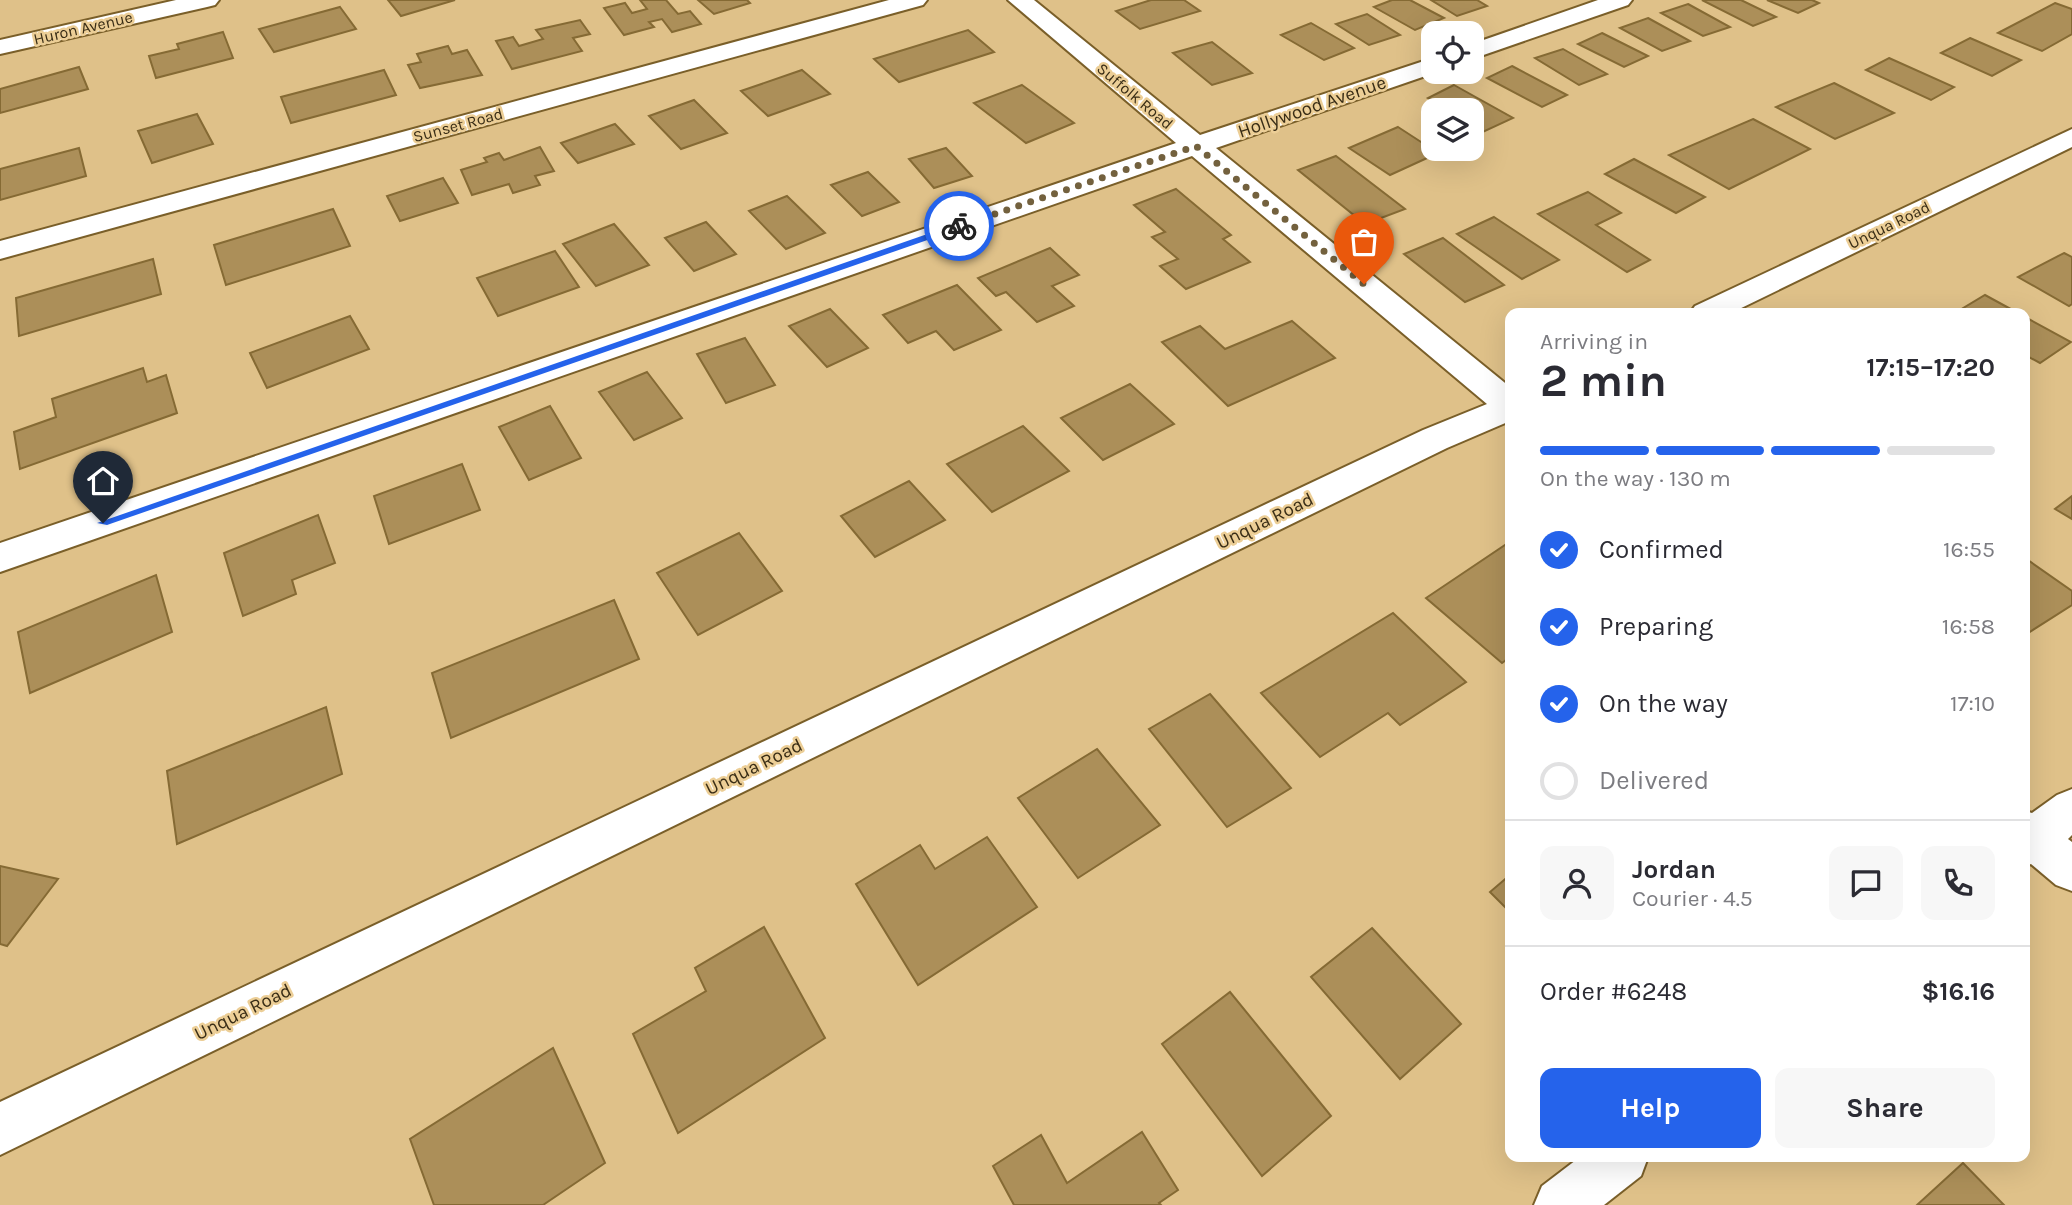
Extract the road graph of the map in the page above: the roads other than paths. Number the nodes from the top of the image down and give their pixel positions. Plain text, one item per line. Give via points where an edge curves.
1 (207, 0) edge
2 (915, 0) edge
3 (1020, 0) edge
4 (1620, 0) edge
5 (0, 47) edge
6 (1484, 48) edge
7 (1421, 69) edge
8 (2072, 137) edge
9 (1196, 146) junction
10 (0, 250) edge
11 (1716, 308) edge
12 (1505, 402) edge
13 (1505, 408) edge
14 (0, 558) edge
15 (2072, 810) edge
16 (2030, 838) edge
17 (2030, 840) edge
18 (2072, 870) edge
19 (0, 1129) edge
20 (1616, 1162) edge
21 (1561, 1205) edge

1 - 5 street, Huron Avenue
2 - 10 street, Sunset Road
3 - 9 street, Suffolk Road
4 - 6 street
7 - 9 street, Hollywood Avenue
8 - 11 street, Unqua Road
9 - 12 street, Suffolk Road
9 - 14 street, Hollywood Avenue
13 - 19 street, Unqua Road
15 - 16 street
17 - 18 street
20 - 21 street

